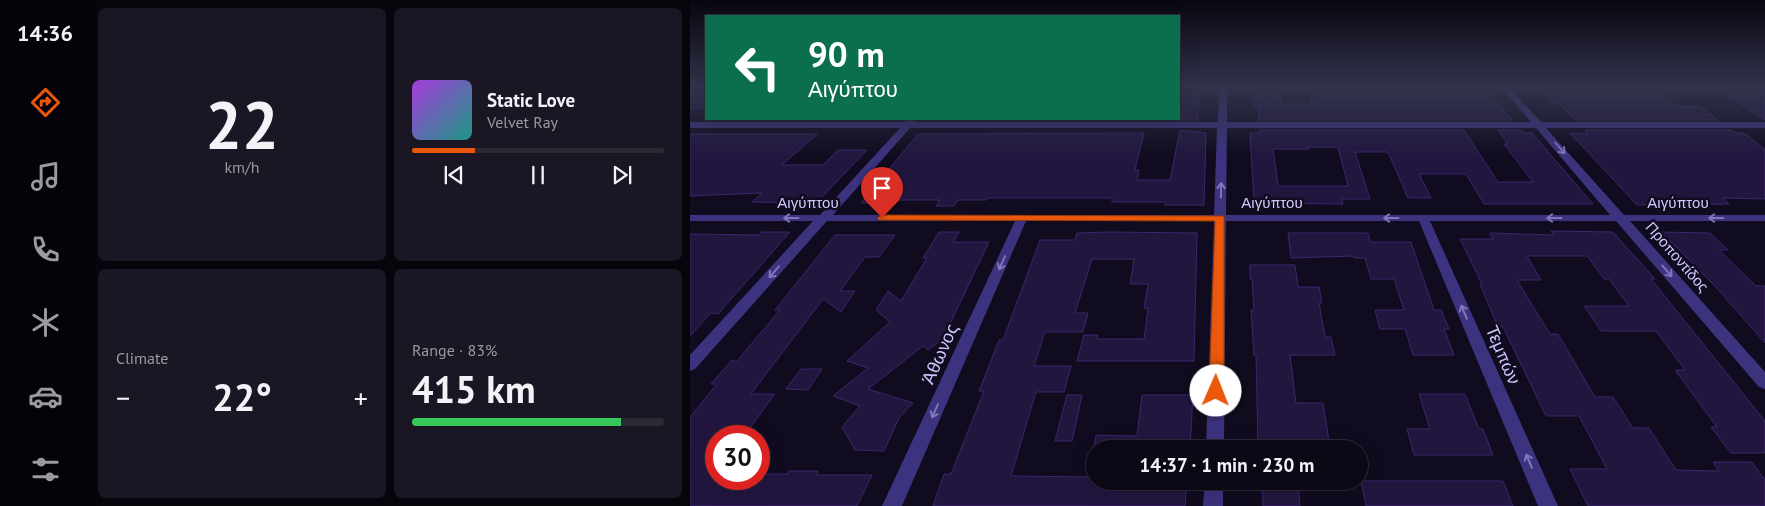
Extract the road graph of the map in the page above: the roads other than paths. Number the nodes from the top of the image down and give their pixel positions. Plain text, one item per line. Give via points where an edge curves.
1 (1222, 110) edge
2 (1526, 110) edge
3 (910, 122) edge
4 (690, 125) edge
5 (1222, 125) junction
6 (1540, 125) junction
7 (1765, 125) edge
8 (690, 218) edge
9 (823, 218) junction
10 (1022, 218) junction
11 (1220, 218) junction
12 (1424, 218) junction
13 (1621, 218) junction
14 (1765, 218) edge
15 (690, 365) edge
16 (1765, 382) edge
17 (1215, 440) edge
18 (1214, 490) edge
19 (892, 506) edge
20 (1214, 506) edge
21 (1548, 506) edge

1 - 5 street
2 - 6 street, Προποντίδος
3 - 4 street
3 - 5 street
3 - 9 street
5 - 6 street
11 -> 5 street
6 - 7 street
6 -> 13 street, Προποντίδος
9 -> 8 street, Αιγύπτου
9 - 10 street, Αιγύπτου
9 -> 15 street
10 - 11 street, Αιγύπτου
10 -> 19 street, Άθωνος
12 -> 11 street, Αιγύπτου
11 - 17 street
13 -> 12 street, Αιγύπτου
21 -> 12 street, Τεμπών
14 -> 13 street, Αιγύπτου
13 -> 16 street, Προποντίδος
18 - 20 street

